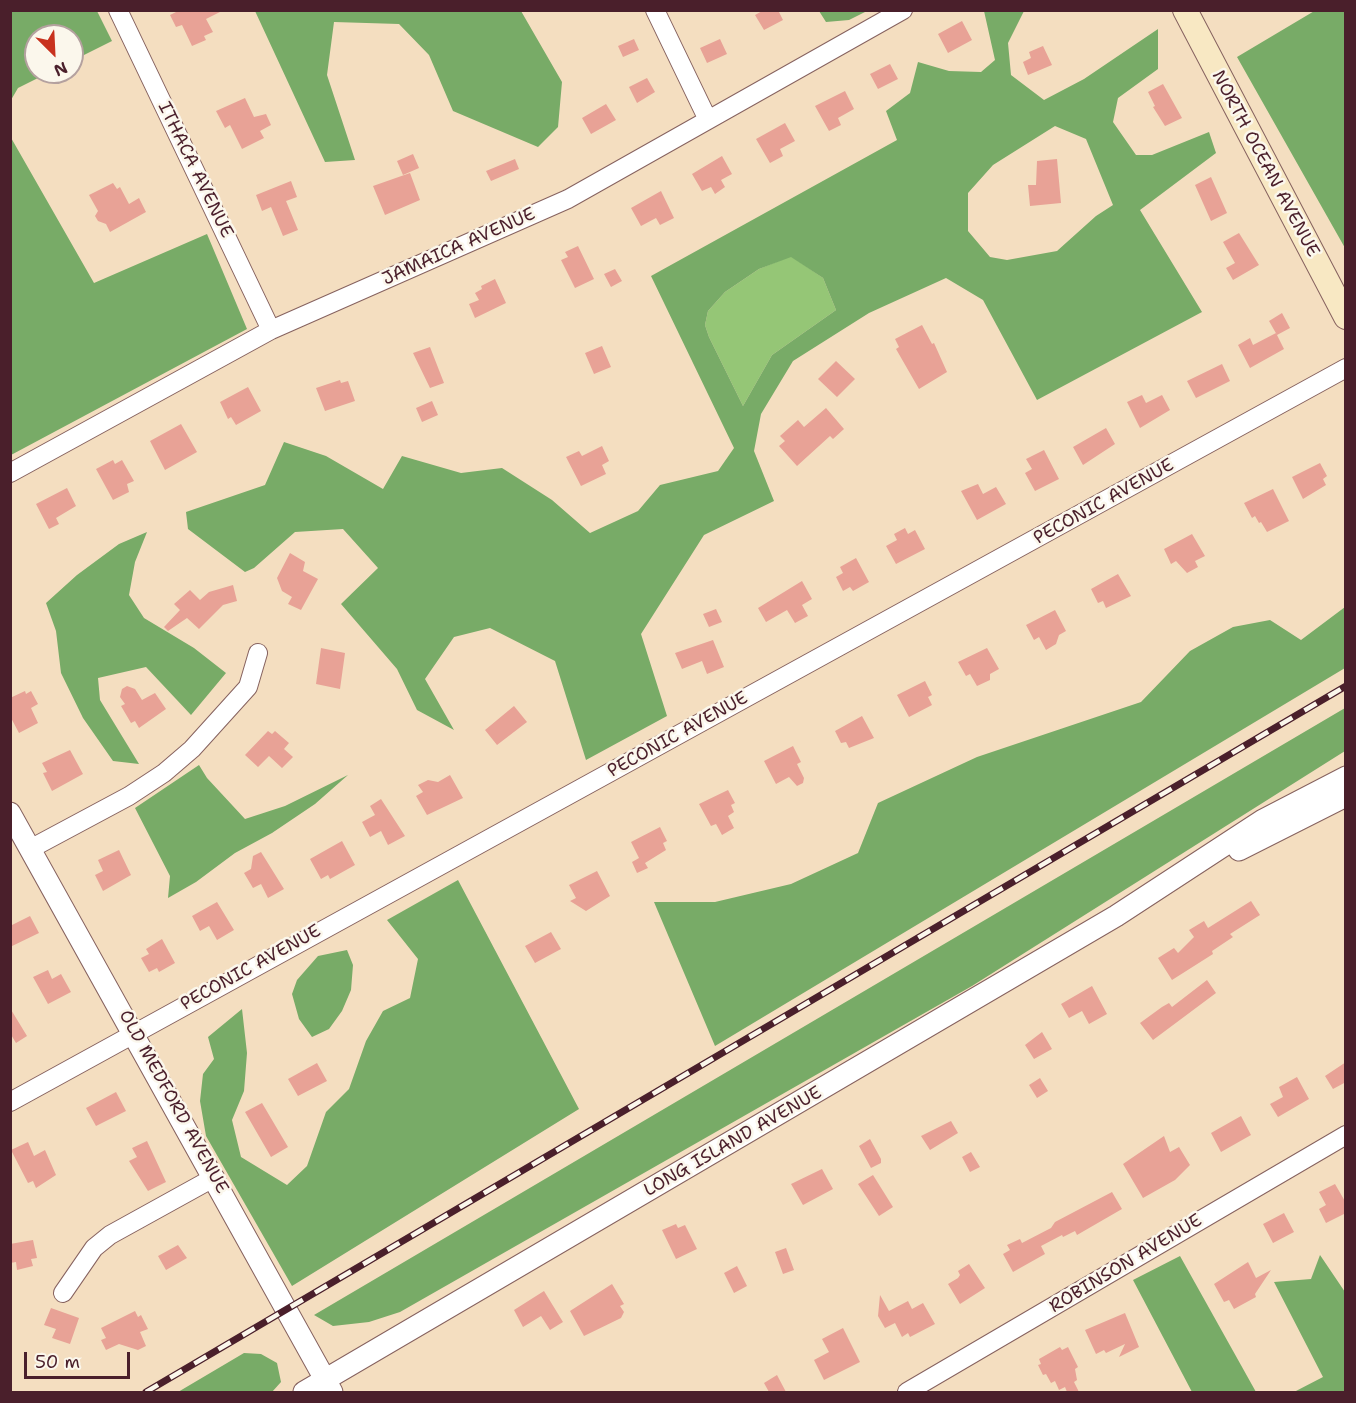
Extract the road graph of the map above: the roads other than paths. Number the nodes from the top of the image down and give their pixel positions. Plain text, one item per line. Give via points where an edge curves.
1 (118, 10) edge
2 (655, 10) edge
3 (903, 10) edge
4 (1185, 10) edge
5 (708, 120) junction
6 (1346, 317) edge
7 (271, 330) junction
8 (1346, 368) edge
9 (10, 473) edge
10 (258, 653) dead end
11 (1346, 777) edge
12 (1346, 796) edge
13 (10, 813) edge
14 (30, 849) junction
15 (1161, 889) junction
16 (135, 1033) junction
17 (10, 1102) edge
18 (1346, 1135) edge
19 (215, 1178) junction
20 (63, 1293) dead end
21 (329, 1386) edge
22 (304, 1392) edge
23 (907, 1392) edge

1 - 7 street, ITHACA AVENUE
2 - 5 street
3 - 5 street, JAMAICA AVENUE
4 - 6 main road, NORTH OCEAN AVENUE
5 - 7 street, JAMAICA AVENUE via 568,199
7 - 9 street, JAMAICA AVENUE
8 - 16 street, PECONIC AVENUE
10 - 14 street via 248,687 192,749 129,796
11 - 15 street, LONG ISLAND AVENUE via 1263,820
12 - 15 street, LONG ISLAND AVENUE
13 - 14 street, OLD MEDFORD AVENUE
14 - 16 street, OLD MEDFORD AVENUE
15 - 21 street, LONG ISLAND AVENUE
16 - 17 street, PECONIC AVENUE
16 - 19 street, OLD MEDFORD AVENUE
18 - 23 street, ROBINSON AVENUE
19 - 20 street via 110,1235 94,1248
19 - 21 street, OLD MEDFORD AVENUE
21 - 22 street, LONG ISLAND AVENUE

